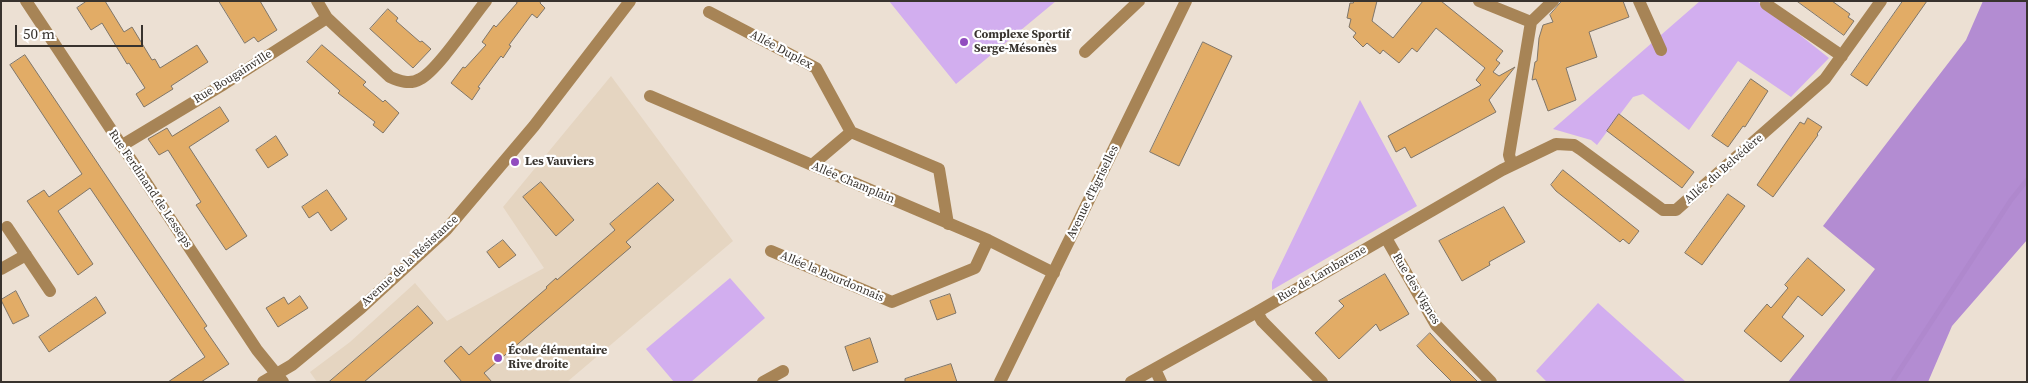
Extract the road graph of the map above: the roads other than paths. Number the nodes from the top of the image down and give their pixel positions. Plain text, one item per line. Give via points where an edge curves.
1 (26, 1) edge
2 (317, 1) edge
3 (486, 1) edge
4 (630, 1) edge
5 (1139, 1) edge
6 (1186, 1) edge
7 (1479, 1) edge
8 (1553, 1) edge
9 (1639, 1) edge
10 (1881, 1) edge
11 (1766, 4) dead end
12 (709, 12) dead end
13 (327, 18) junction
14 (1532, 22) junction
15 (1661, 50) dead end
16 (1085, 52) dead end
17 (1842, 56) junction
18 (650, 96) dead end
19 (850, 132) junction
20 (121, 146) junction
21 (812, 165) junction
22 (1512, 165) junction
23 (948, 224) junction
24 (7, 227) dead end
25 (1386, 238) junction
26 (988, 240) junction
27 (771, 251) dead end
28 (26, 255) junction
29 (1, 269) edge
30 (1054, 273) junction
31 (50, 291) dead end
32 (1257, 312) junction
33 (1154, 369) junction
34 (784, 372) dead end
35 (280, 378) edge
36 (263, 382) edge
37 (763, 382) edge
38 (1000, 382) edge
39 (1131, 382) edge
40 (1161, 382) edge
41 (1322, 382) edge
42 (1491, 382) edge

1 - 20 street, Rue Ferdinand de Lesseps
2 - 13 street
3 - 13 street via 431,70 419,80 403,82 390,77
4 - 35 street, Avenue de la Résistance via 534,126 446,230
5 - 16 street
6 - 30 street, Avenue d'Egriselles
7 - 14 street
8 - 14 street
9 - 15 street
10 - 17 street, Allée du Belvédère
11 - 17 street
12 - 19 street, Allée Duplex via 816,68
13 - 20 street, Rue Bougainville
14 - 22 street via 1509,155
17 - 22 street, Allée du Belvédère via 1825,79 1676,210 1664,210 1574,145 1556,144
18 - 21 street, Allée Champlain
19 - 21 street
19 - 23 street via 939,169
20 - 35 street, Rue Ferdinand de Lesseps via 257,350
21 - 23 street, Allée Champlain
22 - 25 street, Rue de Lambarene
23 - 26 street, Allée Champlain
24 - 28 street
25 - 32 street, Rue de Lambarene
25 - 42 street, Rue des Vignes via 1436,326
26 - 27 street, Allée la Bourdonnais via 975,268 892,302
26 - 30 street, Allée Champlain
28 - 29 street
28 - 31 street
30 - 38 street, Avenue d'Egriselles
32 - 33 street, Rue de Lambarene
32 - 41 street
33 - 39 street, Rue de Lambarene
33 - 40 street
34 - 37 street
35 - 36 street, Avenue de la Résistance

